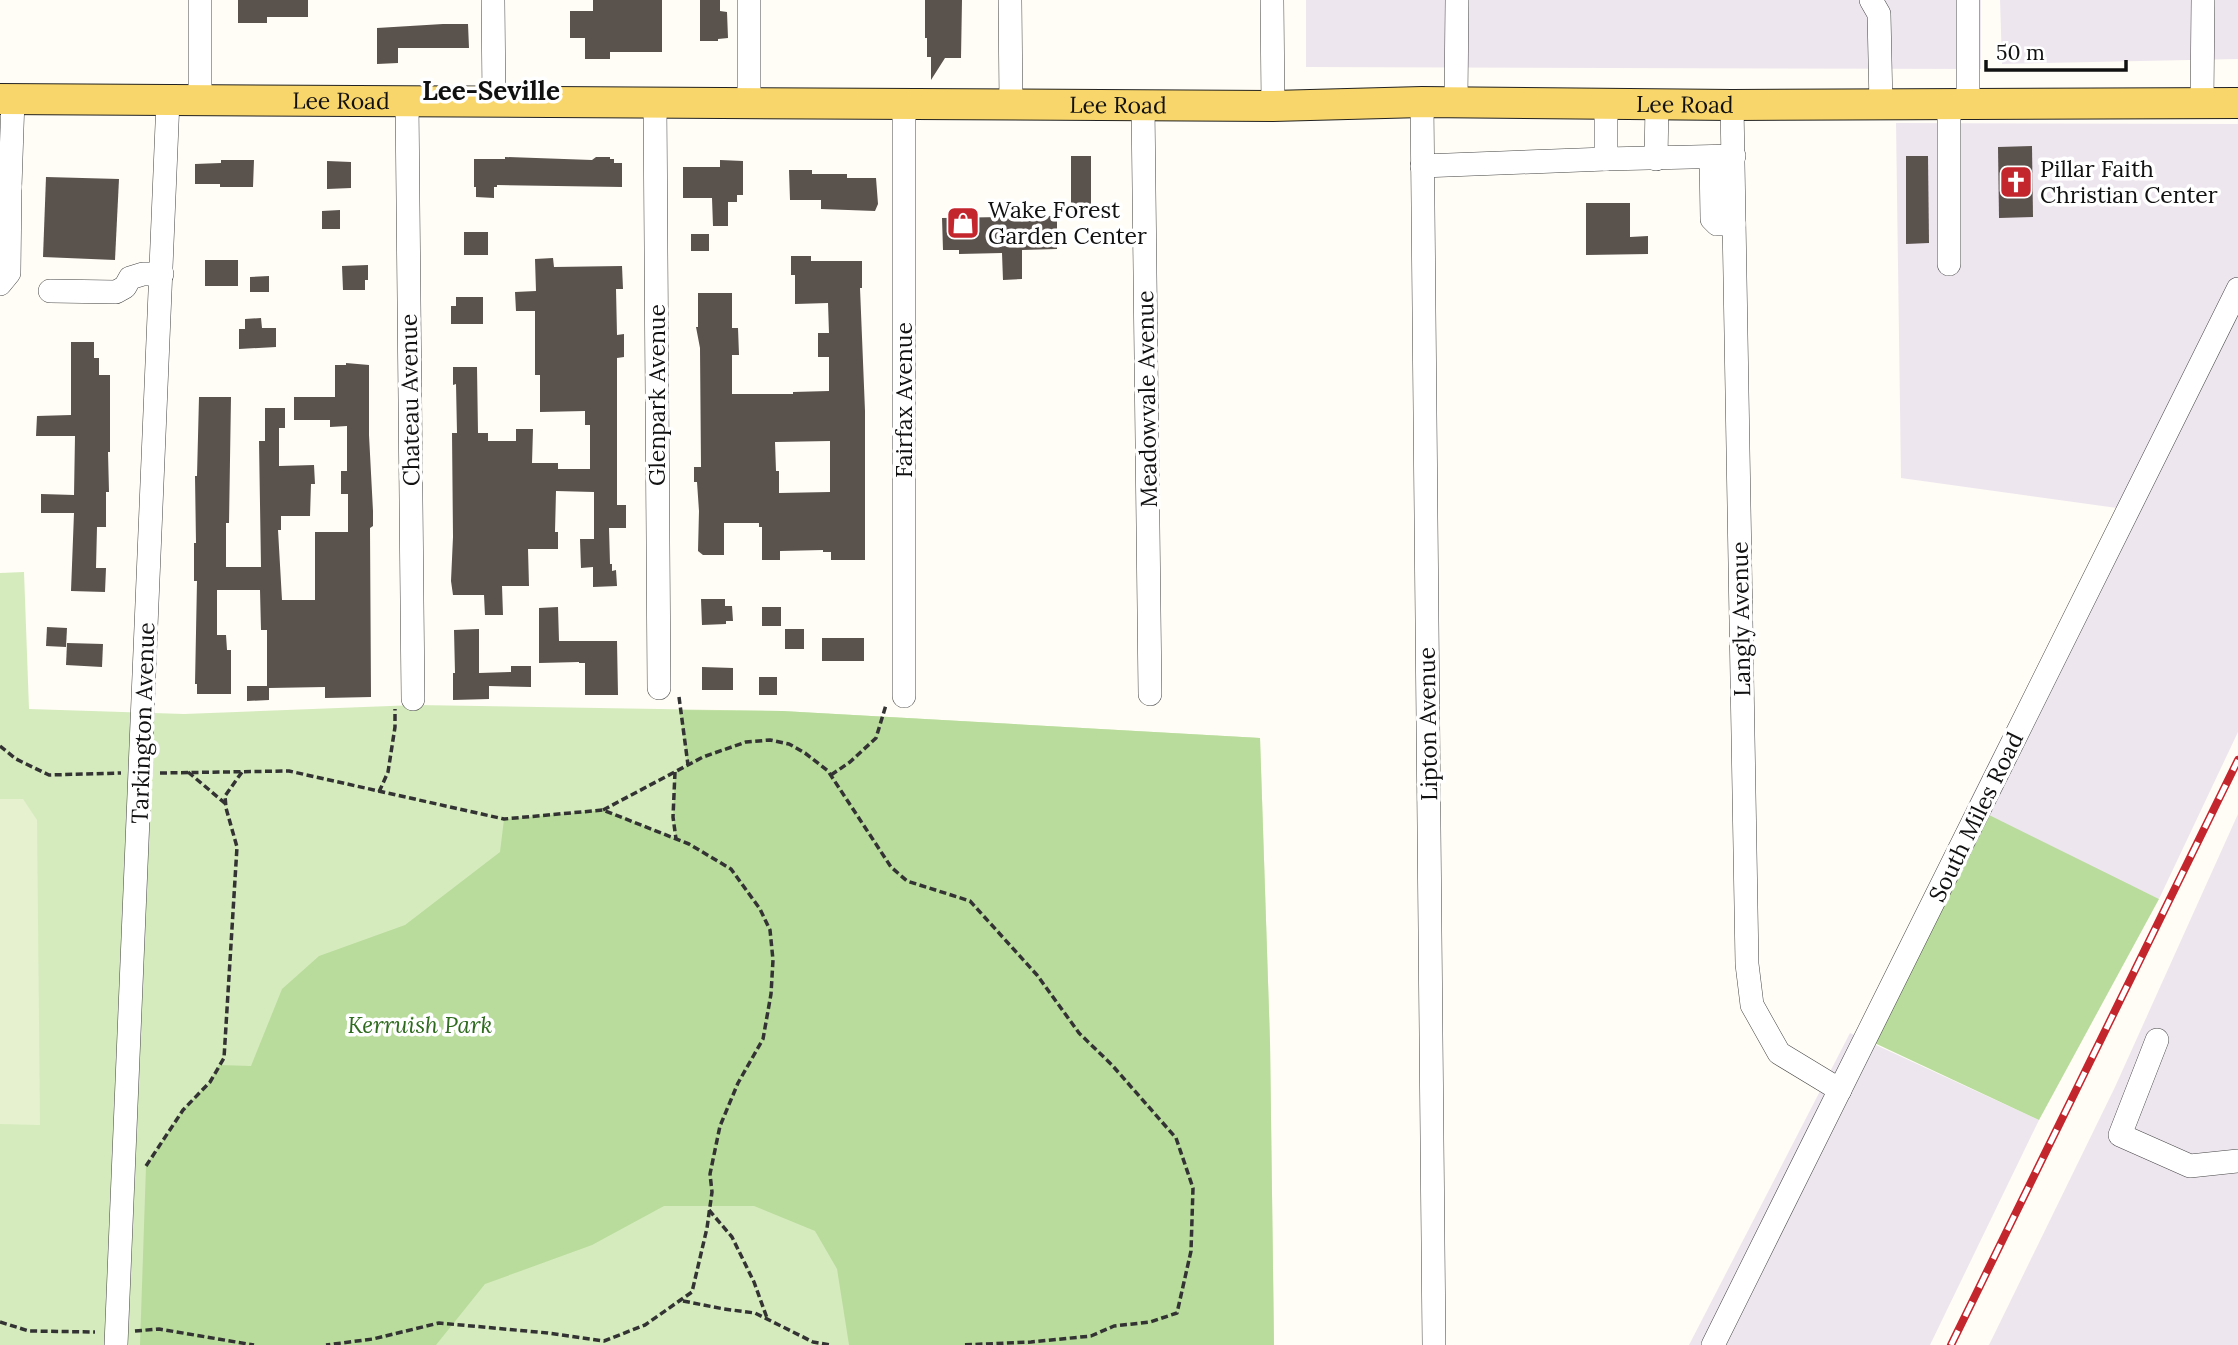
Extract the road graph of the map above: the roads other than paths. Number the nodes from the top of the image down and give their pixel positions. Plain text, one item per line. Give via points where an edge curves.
1 (200, 0) edge
2 (493, 0) edge
3 (749, 0) edge
4 (1010, 0) edge
5 (1272, 0) edge
6 (1457, 0) edge
7 (1871, 0) edge
8 (1968, 0) edge
9 (2203, 0) edge
10 (6, 99) edge
11 (168, 100) junction
12 (200, 100) junction
13 (407, 101) junction
14 (494, 102) junction
15 (655, 102) junction
16 (1422, 102) junction
17 (1456, 102) junction
18 (749, 103) junction
19 (2202, 103) junction
20 (2238, 103) edge
21 (904, 104) junction
22 (1011, 104) junction
23 (1606, 104) junction
24 (1657, 104) junction
25 (1959, 104) junction
26 (1143, 105) junction
27 (1881, 105) junction
28 (1273, 106) junction
29 (1732, 106) junction
30 (1734, 156) junction
31 (1711, 157) junction
32 (1606, 159) junction
33 (1656, 159) junction
34 (1422, 166) junction
35 (5, 187) edge
36 (1734, 224) junction
37 (1949, 264) dead end
38 (162, 274) junction
39 (0, 284) edge
40 (2238, 289) edge
41 (50, 291) dead end
42 (669, 692) road end
43 (1150, 694) dead end
44 (896, 696) road end
45 (404, 703) road end
46 (2157, 1040) dead end
47 (1840, 1090) junction
48 (2238, 1161) edge
49 (108, 1339) edge
50 (1434, 1345) edge
51 (1713, 1345) edge

1 - 12 street
2 - 14 street
3 - 18 street
4 - 22 street
5 - 28 street
6 - 17 street
7 - 27 street via 1879,14
8 - 25 street
9 - 19 street
10 - 11 main road, Lee Road
10 - 35 street
11 - 12 main road, Lee Road
11 - 38 street, Tarkington Avenue
12 - 13 main road, Lee Road
13 - 14 main road, Lee Road
13 - 45 street, Chateau Avenue
14 - 15 main road, Lee Road
15 - 18 main road, Lee Road
15 - 42 street, Glenpark Avenue
16 - 17 main road, Lee Road
16 - 28 main road, Lee Road
16 - 34 street, Lipton Avenue
17 - 23 main road, Lee Road
18 - 21 main road, Lee Road
19 - 20 main road, Lee Road
19 - 25 main road, Lee Road
21 - 22 main road, Lee Road
21 - 44 street, Fairfax Avenue
22 - 26 main road, Lee Road
23 - 24 main road, Lee Road
23 - 32 street
24 - 29 main road, Lee Road
24 - 33 street
25 - 27 main road, Lee Road
25 - 37 street
26 - 28 main road, Lee Road
26 - 43 street, Meadowvale Avenue
27 - 29 main road, Lee Road
29 - 30 street, Langly Avenue
30 - 31 street
30 - 36 street, Langly Avenue
31 - 33 street
31 - 36 street via 1712,219 1717,224
32 - 33 street
32 - 34 street
34 - 50 street, Lipton Avenue
35 - 39 street via 9,272
36 - 47 street, Langly Avenue via 1747,964 1752,1005 1779,1052
38 - 41 street via 130,278 116,292
38 - 49 street, Tarkington Avenue
40 - 47 street, South Miles Road
46 - 48 street via 2120,1135 2190,1166
47 - 51 street, South Miles Road

